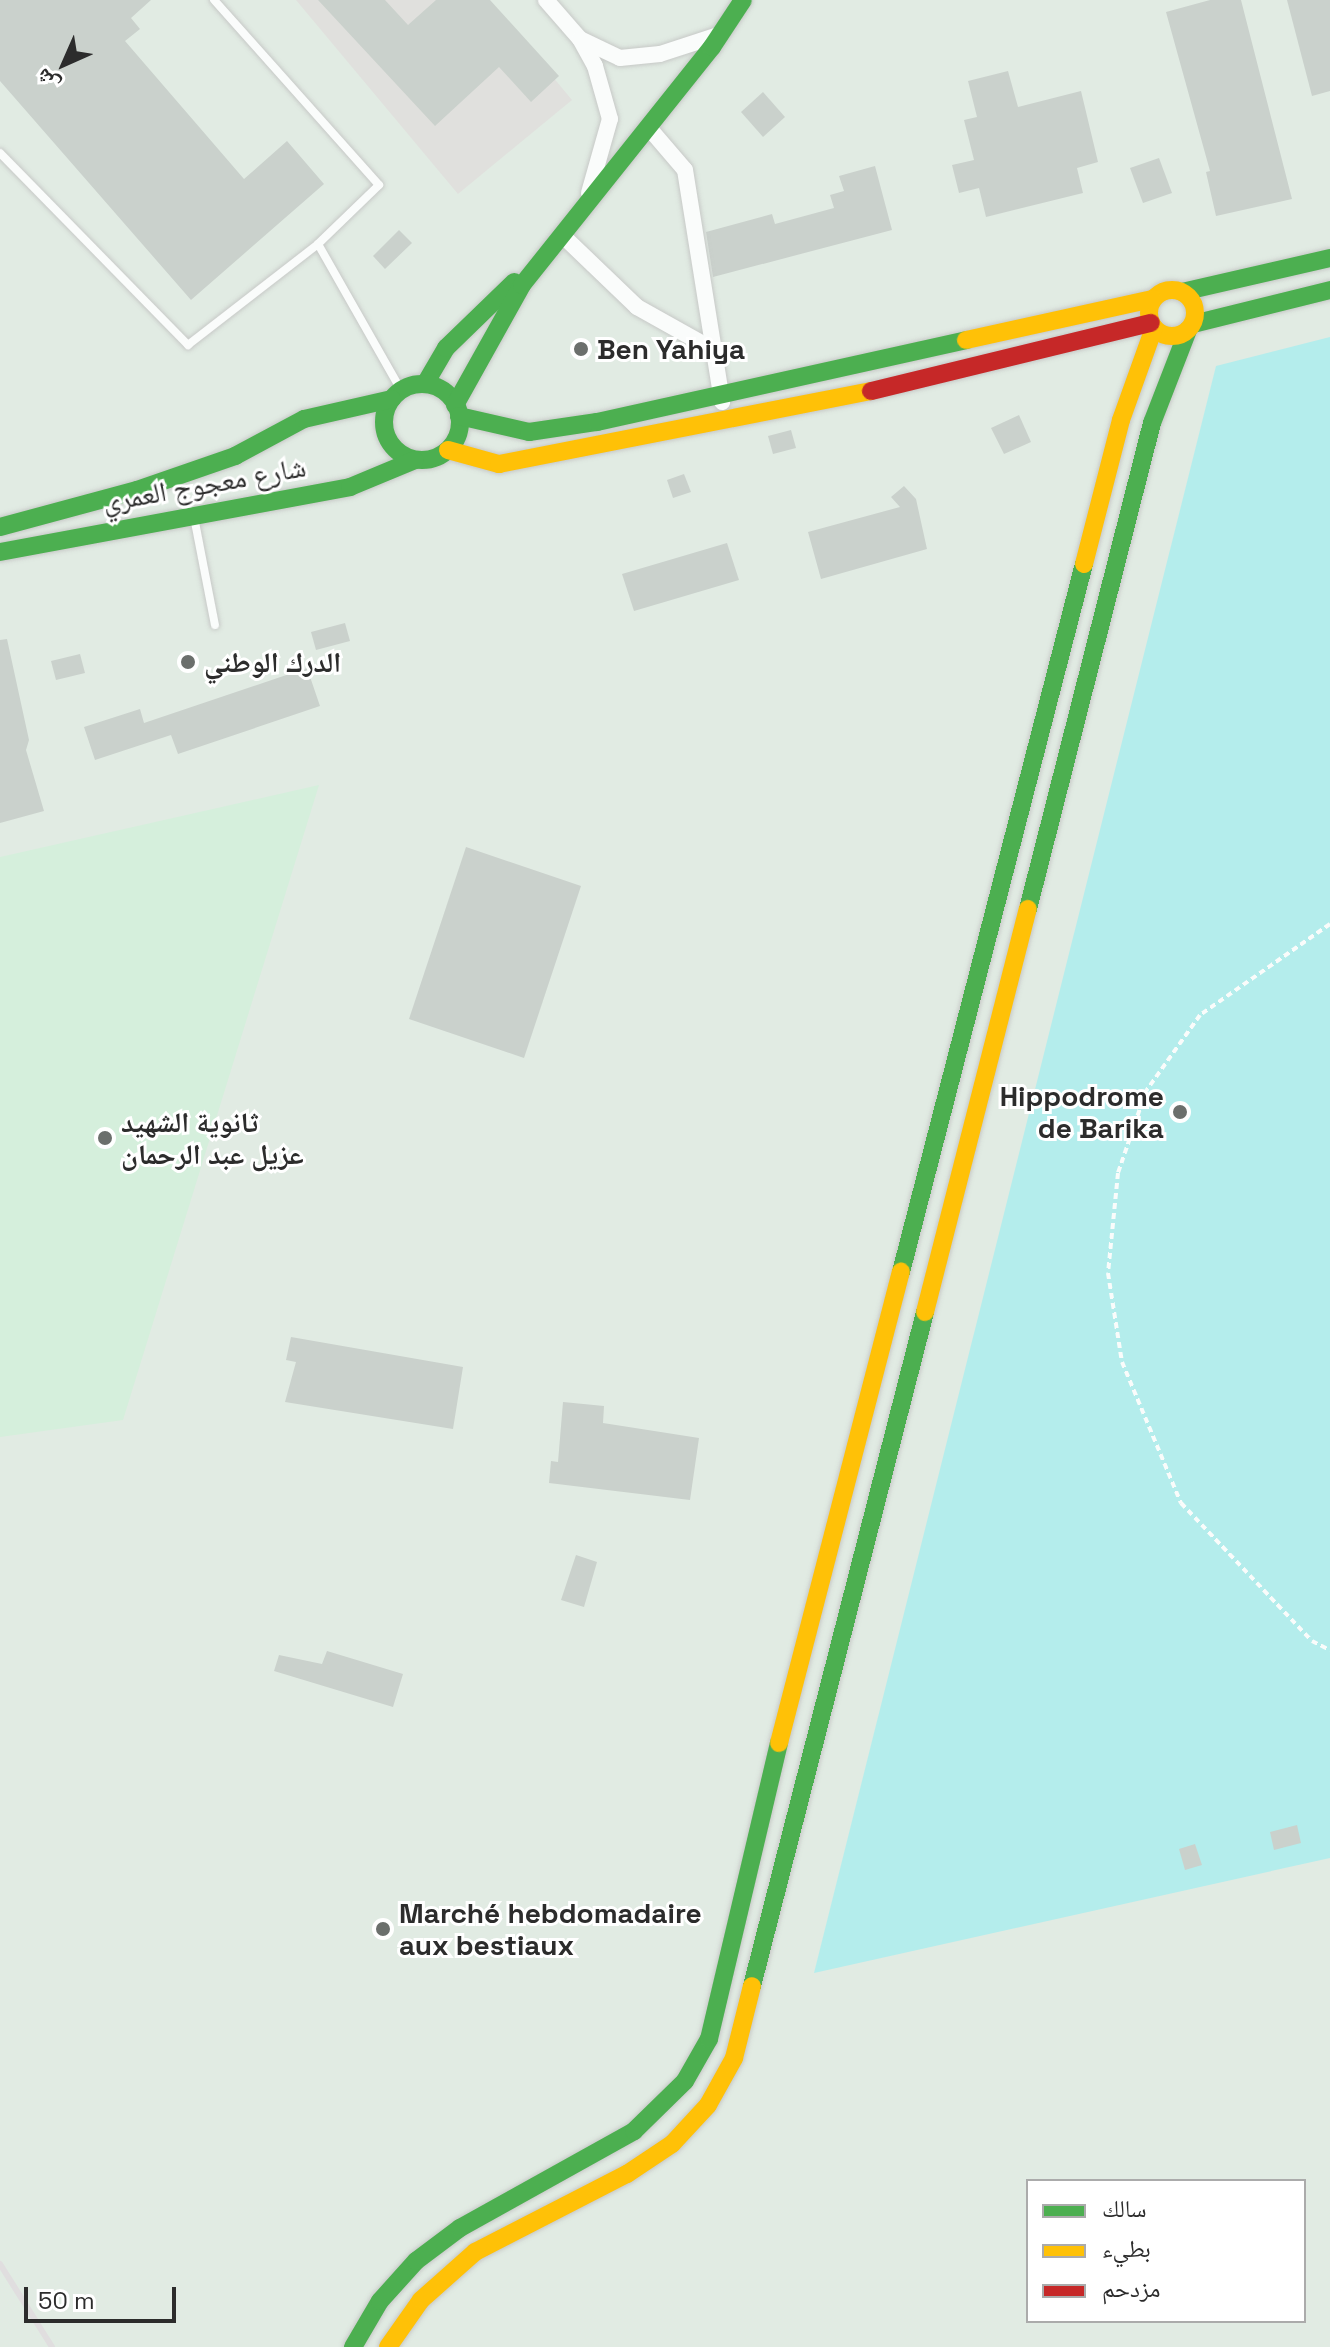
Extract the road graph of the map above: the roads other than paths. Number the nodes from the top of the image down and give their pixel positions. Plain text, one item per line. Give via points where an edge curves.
1 (214, 0) edge
2 (546, 0) edge
3 (743, 0) edge
4 (721, 34) junction
5 (580, 39) junction
6 (649, 128) junction
7 (0, 153) edge
8 (587, 199) junction
9 (562, 235) junction
10 (318, 244) junction
11 (1330, 258) edge
12 (1330, 290) edge
13 (1182, 292) junction
14 (1153, 299) junction
15 (1153, 326) junction
16 (1190, 327) junction
17 (712, 349) junction
18 (425, 384) junction
19 (396, 394) junction
20 (720, 396) junction
21 (457, 410) junction
22 (725, 416) junction
23 (448, 450) junction
24 (415, 460) junction
25 (193, 512) junction
26 (0, 527) edge
27 (0, 552) edge
28 (215, 625) dead end
29 (353, 2347) edge
30 (388, 2347) edge

1 - 10 lane via 379,185
2 - 5 street
3 - 4 street
4 - 5 street via 660,54 620,58
4 - 6 street
5 - 8 street via 610,119
6 - 8 street
6 - 17 street via 685,170
7 - 10 lane via 188,345
8 - 9 street
9 - 17 street via 637,307
9 - 18 street via 446,348
9 - 21 street via 522,285
10 - 19 lane
11 - 13 street
12 - 16 street
13 - 14 street via 1167,290
13 - 16 street via 1193,302
14 - 15 street
14 - 20 street
15 - 16 street via 1168,336
15 - 22 street via 935,378
15 - 29 street via 1121,420 760,1816 709,2039 670,2099 634,2131 485,2213 416,2261 380,2301
16 - 30 street via 1152,423 734,2058 708,2105 672,2144 627,2174 475,2252 421,2300
17 - 20 street
18 - 19 street
18 - 21 street via 437,387
19 - 24 street via 385,410 386,436 393,447
19 - 26 street, شارع معجوج العمري via 304,419 221,461
20 - 21 street via 529,432
20 - 22 street
21 - 23 street via 459,429
22 - 23 street via 499,464
23 - 24 street
24 - 25 street, شارع معجوج العمري via 350,487
25 - 27 street, شارع معجوج العمري
25 - 28 lane

